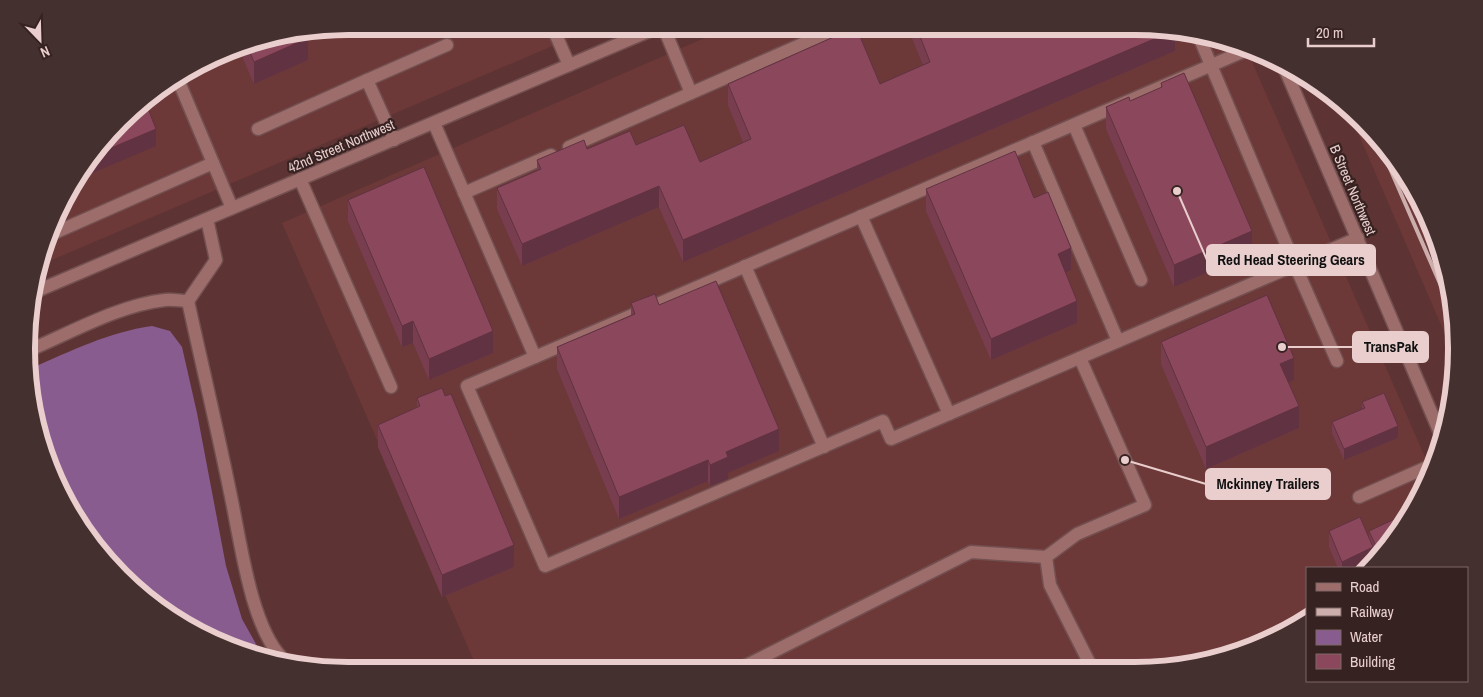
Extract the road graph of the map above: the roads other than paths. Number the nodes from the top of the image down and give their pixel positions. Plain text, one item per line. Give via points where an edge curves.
1 (556, 35) edge
2 (641, 35) edge
3 (666, 35) edge
4 (823, 35) edge
5 (1201, 42) edge
6 (447, 45) dead end
7 (1239, 53) edge
8 (569, 65) junction
9 (1211, 66) junction
10 (1289, 76) edge
11 (367, 80) junction
12 (179, 85) edge
13 (691, 93) junction
14 (434, 123) junction
15 (1074, 125) junction
16 (258, 129) dead end
17 (394, 140) junction
18 (1033, 142) junction
19 (213, 164) junction
20 (300, 179) junction
21 (464, 193) junction
22 (232, 208) junction
23 (861, 216) junction
24 (207, 218) junction
25 (58, 231) edge
26 (1358, 238) junction
27 (1294, 265) junction
28 (745, 266) junction
29 (1141, 280) dead end
30 (41, 289) edge
31 (188, 301) junction
32 (1118, 341) junction
33 (35, 348) edge
34 (535, 357) junction
35 (1080, 358) junction
36 (1337, 361) dead end
37 (391, 387) dead end
38 (949, 414) junction
39 (1438, 427) edge
40 (824, 446) junction
41 (1424, 469) edge
42 (1360, 497) dead end
43 (1046, 557) junction
44 (279, 654) edge
45 (753, 662) edge
46 (1089, 662) edge

1 - 8 street
2 - 8 street, 42nd Street Northwest
3 - 13 street
4 - 13 street
5 - 9 street
6 - 11 street
7 - 9 street
8 - 14 street, 42nd Street Northwest
9 - 15 street
9 - 27 street
10 - 26 street, B Street Northwest
11 - 16 street
11 - 17 street
12 - 19 street
13 - 21 street
14 - 17 street, 42nd Street Northwest
14 - 21 street
15 - 18 street
15 - 29 street
17 - 20 street, 42nd Street Northwest
18 - 23 street
18 - 32 street
19 - 22 street
19 - 25 street
20 - 22 street, 42nd Street Northwest
20 - 37 street
21 - 34 street
22 - 24 street, 42nd Street Northwest
23 - 28 street
23 - 38 street
24 - 30 street, 42nd Street Northwest
24 - 31 street via 216,260
26 - 27 street
26 - 39 street, B Street Northwest
27 - 32 street
27 - 36 street
28 - 34 street
28 - 40 street
31 - 33 street via 167,300 120,311
31 - 44 street via 247,572 260,622
32 - 35 street
34 - 40 street via 467,386 545,566
35 - 38 street
35 - 43 street via 1144,505 1077,534
38 - 40 street via 891,439 883,421
41 - 42 street
43 - 45 street via 971,552
43 - 46 street via 1050,585

